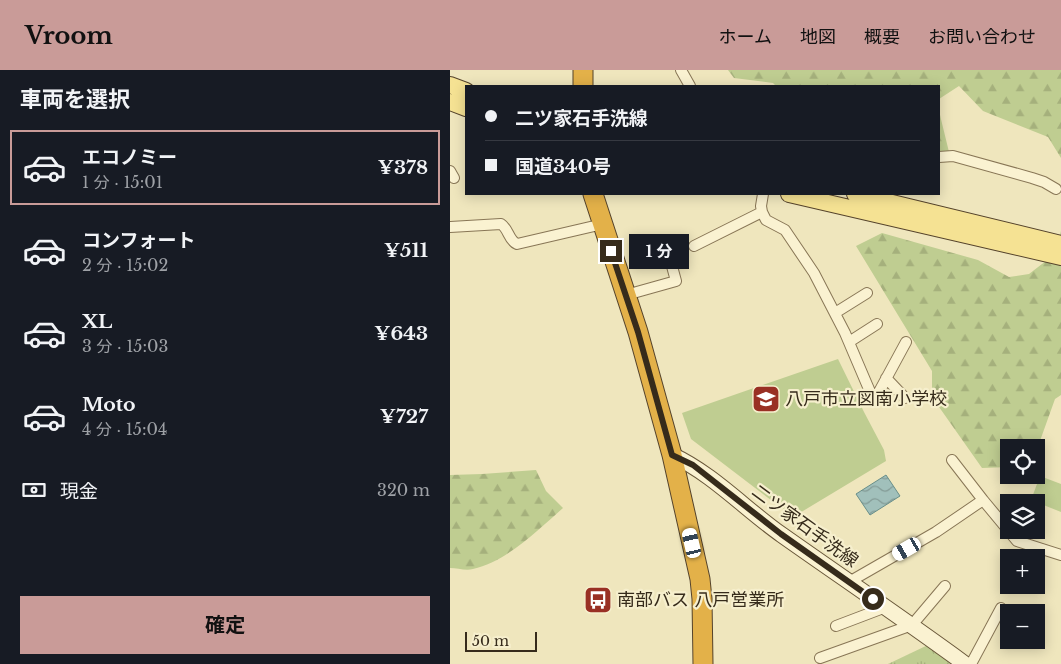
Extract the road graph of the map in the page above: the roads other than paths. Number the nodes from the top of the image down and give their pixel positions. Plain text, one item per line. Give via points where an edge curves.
1 (583, 70) edge
2 (681, 70) edge
3 (450, 85) edge
4 (583, 85) edge
5 (689, 85) edge
6 (465, 91) edge
7 (450, 102) edge
8 (465, 108) edge
9 (940, 157) edge
10 (1056, 189) dead end
11 (593, 195) edge
12 (763, 195) edge
13 (794, 195) edge
14 (859, 195) edge
15 (762, 212) junction
16 (603, 224) junction
17 (450, 227) edge
18 (1033, 244) junction
19 (1061, 244) edge
20 (694, 246) dead end
21 (1061, 257) edge
22 (670, 259) dead end
23 (867, 293) dead end
24 (626, 295) junction
25 (835, 313) junction
26 (877, 324) dead end
27 (849, 342) junction
28 (906, 342) dead end
29 (886, 378) junction
30 (905, 398) dead end
31 (672, 455) junction
32 (952, 460) dead end
33 (983, 500) junction
34 (1061, 555) edge
35 (849, 582) junction
36 (945, 586) dead end
37 (886, 607) junction
38 (1000, 610) edge
39 (912, 625) junction
40 (836, 626) dead end
41 (820, 658) dead end
42 (703, 664) edge
43 (965, 664) edge
44 (971, 664) edge

1 - 4 highway
2 - 5 street
3 - 6 main road
7 - 8 main road
9 - 10 street via 953,156 1032,178
11 - 16 highway
12 - 15 street
13 - 18 main road
14 - 18 main road
15 - 20 street
15 - 25 street via 766,220 784,230 814,273
16 - 17 street via 518,244 500,224
16 - 24 highway
18 - 19 main road
18 - 21 main road
22 - 24 street via 676,281
23 - 25 street
24 - 31 highway
25 - 27 street
26 - 27 street
27 - 29 street via 874,401
28 - 29 street
29 - 30 street
31 - 35 street, 二ツ家石手洗線 via 693,465
31 - 42 highway via 700,579
32 - 33 street
33 - 34 street via 1017,541
33 - 35 street via 936,532
35 - 37 street, 二ツ家石手洗線
36 - 39 street
37 - 39 street, 二ツ家石手洗線
37 - 40 street
38 - 44 street
39 - 41 street
39 - 43 street, 二ツ家石手洗線

